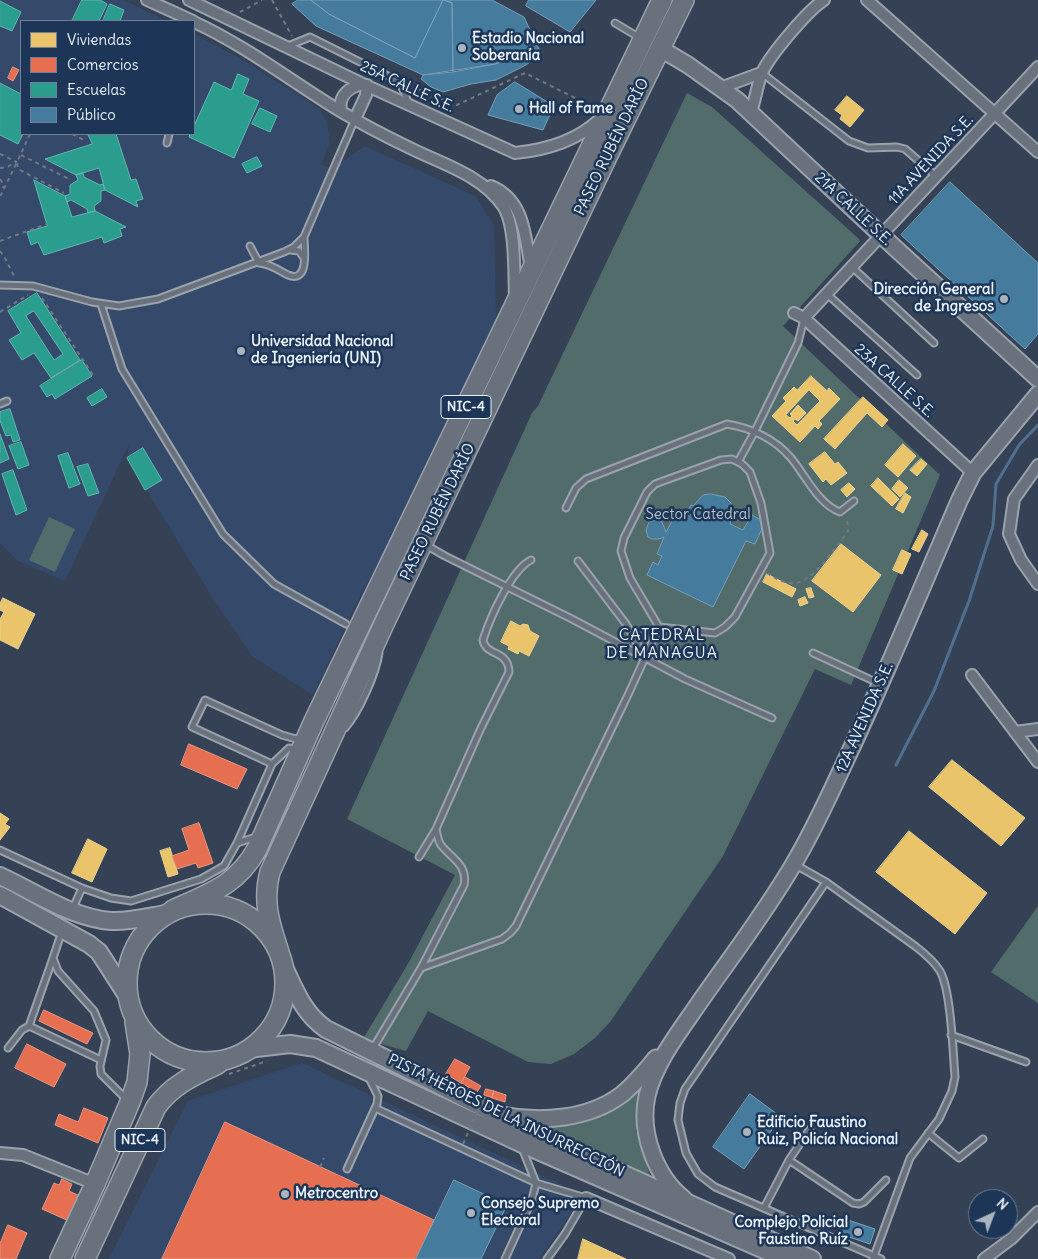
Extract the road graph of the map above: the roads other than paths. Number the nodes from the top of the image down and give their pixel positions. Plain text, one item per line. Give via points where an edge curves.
1 (147, 0) edge
2 (189, 0) edge
3 (662, 0) edge
4 (667, 0) edge
5 (684, 0) edge
6 (824, 0) edge
7 (867, 0) edge
8 (189, 20) edge
9 (195, 23) edge
10 (615, 23) dead end
11 (643, 40) junction
12 (291, 45) junction
13 (661, 49) junction
14 (1038, 67) edge
15 (761, 73) junction
16 (365, 85) junction
17 (720, 88) junction
18 (410, 105) junction
19 (611, 109) junction
20 (341, 111) junction
21 (751, 113) junction
22 (996, 114) junction
23 (355, 119) junction
24 (169, 135) edge
25 (167, 143) dead end
26 (1038, 152) edge
27 (606, 159) junction
28 (936, 176) junction
29 (476, 179) junction
30 (881, 235) junction
31 (304, 237) junction
32 (250, 246) dead end
33 (288, 250) junction
34 (259, 263) junction
35 (305, 264) junction
36 (851, 267) junction
37 (531, 270) junction
38 (0, 285) edge
39 (827, 293) junction
40 (101, 304) junction
41 (515, 305) junction
42 (794, 313) dead end
43 (804, 318) junction
44 (934, 343) dead end
45 (918, 375) dead end
46 (1038, 379) edge
47 (1038, 394) edge
48 (7, 402) dead end
49 (0, 404) edge
50 (755, 432) junction
51 (738, 462) junction
52 (1038, 465) edge
53 (973, 473) junction
54 (854, 501) dead end
55 (566, 508) dead end
56 (423, 544) junction
57 (531, 560) dead end
58 (578, 561) dead end
59 (1038, 584) edge
60 (507, 587) junction
61 (346, 624) dead end
62 (659, 627) junction
63 (812, 653) dead end
64 (645, 658) junction
65 (972, 675) dead end
66 (881, 684) junction
67 (772, 718) dead end
68 (314, 721) junction
69 (1038, 729) edge
70 (1015, 732) junction
71 (301, 751) junction
72 (1038, 762) edge
73 (272, 764) junction
74 (436, 829) junction
75 (264, 834) junction
76 (238, 843) junction
77 (0, 850) edge
78 (418, 857) dead end
79 (794, 864) junction
80 (0, 876) edge
81 (826, 882) junction
82 (82, 888) junction
83 (0, 895) edge
84 (72, 911) junction
85 (170, 912) junction
86 (63, 928) junction
87 (53, 958) junction
88 (281, 958) junction
89 (421, 968) junction
90 (128, 997) junction
91 (134, 1016) junction
92 (29, 1026) junction
93 (951, 1034) junction
94 (677, 1035) junction
95 (8, 1048) dead end
96 (372, 1051) junction
97 (242, 1052) junction
98 (101, 1060) junction
99 (1026, 1062) dead end
100 (361, 1068) junction
101 (130, 1102) junction
102 (375, 1108) junction
103 (488, 1108) junction
104 (810, 1129) dead end
105 (928, 1133) junction
106 (983, 1139) dead end
107 (520, 1143) junction
108 (0, 1153) edge
109 (789, 1160) junction
110 (347, 1169) dead end
111 (886, 1180) dead end
112 (536, 1183) junction
113 (95, 1184) junction
114 (586, 1198) junction
115 (687, 1202) junction
116 (764, 1208) junction
117 (1038, 1212) edge
118 (810, 1258) edge
119 (872, 1258) edge
120 (60, 1259) edge
121 (84, 1259) edge
122 (505, 1259) edge
123 (547, 1259) edge
124 (729, 1259) edge
125 (785, 1259) edge
126 (881, 1259) edge
127 (984, 1259) edge

1 - 8 street
2 - 12 street, 25A CALLE S.E.
3 - 11 highway, PASEO RUBÉN DARÍO / NIC-4
4 - 13 highway via 652,35 654,44
5 - 13 highway, PASEO RUBÉN DARÍO / NIC-4
6 - 15 street via 800,21
7 - 22 street
9 - 20 street via 241,46
10 - 11 lane
11 - 13 highway
11 - 19 highway, PASEO RUBÉN DARÍO / NIC-4
11 - 27 highway via 649,44 649,49 610,133
12 - 16 street, 25A CALLE S.E.
12 - 18 lane via 310,38 400,82
13 - 17 street, 21A CALLE S.E.
13 - 27 highway, PASEO RUBÉN DARÍO / NIC-4
14 - 22 street, 11A AVENIDA S.E.
15 - 17 street
15 - 21 street
15 - 28 lane via 849,141 868,148 905,149
16 - 18 street, 25A CALLE S.E.
16 - 20 street via 352,87 345,94 340,103
16 - 23 street via 366,95
17 - 21 street, 21A CALLE S.E.
18 - 19 street, 25A CALLE S.E. via 515,153 538,151 560,144 589,130
19 - 37 highway, PASEO RUBÉN DARÍO / NIC-4
20 - 23 street
21 - 30 street, 21A CALLE S.E.
22 - 26 street
22 - 28 street, 11A AVENIDA S.E.
23 - 29 street
23 - 31 lane
24 - 25 lane
27 - 56 highway, PASEO RUBÉN DARÍO / NIC-4
28 - 30 street, 11A AVENIDA S.E.
29 - 37 street via 495,187 510,199 520,214
29 - 41 street via 504,207 511,225
30 - 36 street, 11A AVENIDA S.E.
30 - 46 street, 21A CALLE S.E.
31 - 33 lane
31 - 35 lane
32 - 34 lane
33 - 34 lane
33 - 35 lane via 300,252
34 - 35 lane via 293,276 301,272
34 - 40 lane via 158,299 119,306
36 - 39 street, 11A AVENIDA S.E.
36 - 44 lane
37 - 41 highway, PASEO RUBÉN DARÍO / NIC-4
38 - 40 lane via 33,286
39 - 43 street, 11A AVENIDA S.E.
39 - 45 lane
40 - 61 lane via 122,369 223,534 274,584
41 - 68 highway, PASEO RUBÉN DARÍO / NIC-4
42 - 43 street, 23A CALLE S.E.
43 - 50 lane via 798,343
43 - 53 street, 23A CALLE S.E.
47 - 53 street, 12A AVENIDA S.E.
48 - 49 lane
50 - 51 lane
50 - 54 lane via 790,457 833,510 840,512
50 - 55 lane via 727,424 586,479 576,488
51 - 62 lane via 721,460 655,484 647,492 624,538 622,551 630,578
51 - 62 lane via 750,472 765,521 770,553 735,617 715,633
52 - 59 street via 1014,499 1009,534 1021,560
53 - 66 street, 12A AVENIDA S.E.
56 - 60 lane
56 - 88 highway, PASEO RUBÉN DARÍO / NIC-4 via 324,751 268,882 266,904
57 - 60 lane via 519,568
58 - 64 lane via 626,624
60 - 64 lane
60 - 74 lane via 483,640 488,649 506,659 509,672
62 - 64 lane
63 - 66 lane
64 - 67 lane
64 - 89 lane via 516,926 502,939
65 - 70 street
66 - 79 street, 12A AVENIDA S.E.
68 - 71 highway, PASEO RUBÉN DARÍO / NIC-4
68 - 73 lane via 306,736 296,738 282,735 205,700 192,727
69 - 70 street
70 - 72 street
71 - 73 lane via 289,748
71 - 75 highway, PASEO RUBÉN DARÍO / NIC-4
73 - 76 lane
74 - 78 lane
74 - 89 lane via 440,844 462,866 465,880
75 - 76 lane
75 - 85 highway, PASEO RUBÉN DARÍO / NIC-4 via 250,861 237,876
76 - 82 lane via 224,866 202,878 131,900 111,898
77 - 82 lane
79 - 81 lane
79 - 94 street, 12A AVENIDA S.E.
80 - 84 main road
81 - 93 lane via 915,946 940,970 946,986
81 - 116 lane via 685,1088 680,1103 678,1120 686,1153 698,1174 714,1187
82 - 84 lane
83 - 86 main road
84 - 85 main road via 111,921
85 - 88 highway, NIC-4 via 203,903 237,910 265,930
85 - 90 highway, NIC-4 via 145,931 133,950 127,972
86 - 87 lane
86 - 90 main road via 99,952
87 - 92 lane
87 - 98 lane via 58,970 94,1011 106,1040
88 - 96 main road, PISTA HÉROES DE LA INSURRECCIÓN via 304,1008 313,1018 343,1039
88 - 97 highway, NIC-4 via 285,977 279,1013 262,1039
89 - 96 lane
90 - 91 highway, NIC-4
91 - 97 highway, NIC-4 via 146,1035 161,1048 183,1059 203,1062
91 - 101 highway, NIC-4 via 139,1064
92 - 95 lane
92 - 98 lane
93 - 99 lane
93 - 105 lane via 955,1077 952,1091 939,1119
94 - 103 street, 12A AVENIDA S.E. via 626,1090 602,1106 574,1115 525,1118
94 - 115 street, 12A AVENIDA S.E. via 652,1080 646,1099 646,1129 661,1174 674,1192
96 - 103 main road, PISTA HÉROES DE LA INSURRECCIÓN
97 - 100 main road, PISTA HÉROES DE LA INSURRECCIÓN via 302,1044
97 - 121 highway, NIC-4 via 182,1081 163,1098 148,1121
98 - 101 lane via 101,1074
100 - 102 lane via 378,1096
100 - 107 main road, PISTA HÉROES DE LA INSURRECCIÓN
101 - 113 highway, NIC-4
102 - 110 lane
102 - 112 lane
103 - 115 main road, PISTA HÉROES DE LA INSURRECCIÓN via 532,1132
104 - 109 lane
105 - 106 lane via 959,1158
105 - 119 lane via 910,1158
107 - 112 lane
107 - 125 main road, PISTA HÉROES DE LA INSURRECCIÓN
108 - 113 street via 22,1155
109 - 111 lane via 853,1203 864,1202
109 - 116 lane
112 - 114 lane
112 - 122 lane via 532,1200
113 - 120 highway, NIC-4
114 - 123 lane
114 - 124 street
115 - 118 main road, PISTA HÉROES DE LA INSURRECCIÓN
116 - 119 lane
117 - 127 street via 1011,1239
119 - 126 lane

